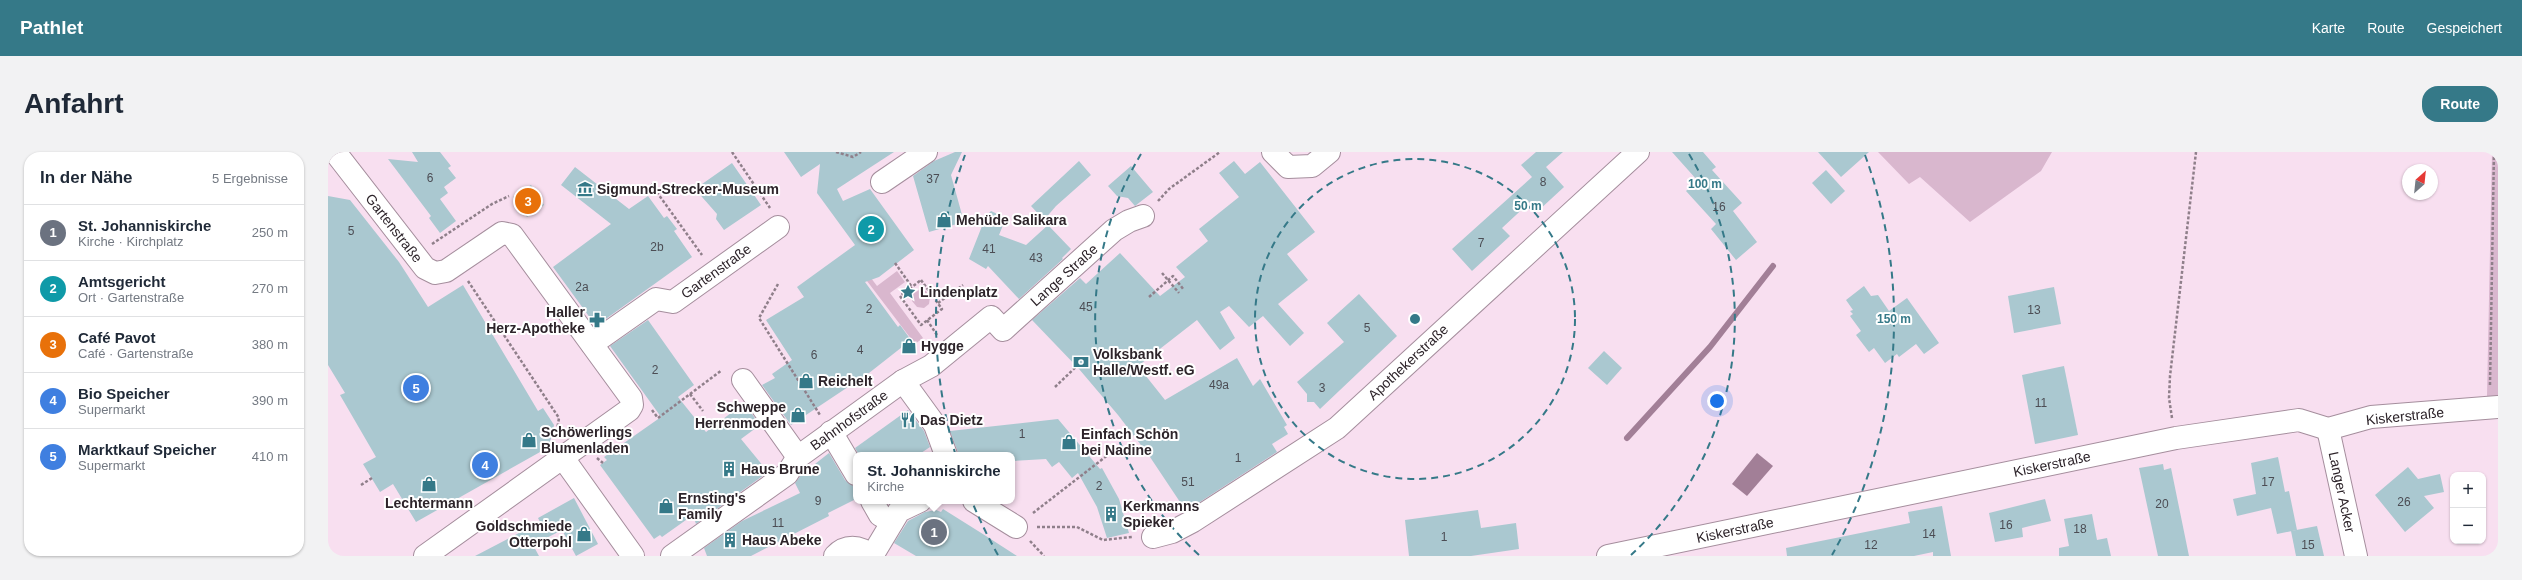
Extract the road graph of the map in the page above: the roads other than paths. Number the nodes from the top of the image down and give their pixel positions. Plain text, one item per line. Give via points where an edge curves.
1 (335, 152) edge
2 (926, 152) edge
3 (1273, 152) edge
4 (1329, 152) edge
5 (1638, 152) edge
6 (882, 182) dead end
7 (1143, 216) road end
8 (778, 227) road end
9 (990, 317) joint
10 (592, 344) junction
11 (743, 380) dead end
12 (903, 381) junction
13 (2498, 407) edge
14 (2328, 429) junction
15 (831, 432) junction
16 (943, 445) edge
17 (798, 457) junction
18 (563, 458) junction
19 (853, 469) edge
20 (874, 504) edge
21 (914, 504) edge
22 (979, 504) edge
23 (892, 522) junction
24 (1016, 527) road end
25 (1153, 537) dead end
26 (425, 556) edge
27 (633, 556) edge
28 (672, 556) edge
29 (835, 556) edge
30 (871, 556) edge
31 (1608, 556) edge
32 (2356, 556) edge

1 - 10 street, Gartenstraße via 415,256 425,268 435,273 446,272 502,233 512,235
2 - 6 street
3 - 4 street via 1288,166 1312,166
5 - 25 street, Apothekerstraße via 1337,428 1193,521 1172,532
7 - 9 street, Lange Straße via 1114,230 1003,330
8 - 10 street, Gartenstraße via 673,302 656,299
9 - 12 street, Bahnhofstraße via 931,366
10 - 18 street, Gartenstraße via 631,398 632,405
11 - 17 street
12 - 15 street, Bahnhofstraße
12 - 16 street via 935,425
13 - 14 street, Kiskerstraße via 2371,417
14 - 31 street, Kiskerstraße via 2299,420 2176,438
14 - 32 street, Langer Acker
15 - 17 street, Bahnhofstraße
15 - 19 street
17 - 28 street, Bahnhofstraße via 787,474
18 - 26 street
18 - 27 street
20 - 23 street via 880,515
21 - 23 street via 899,511
22 - 24 street
23 - 30 street
29 - 30 street via 846,548 854,547

